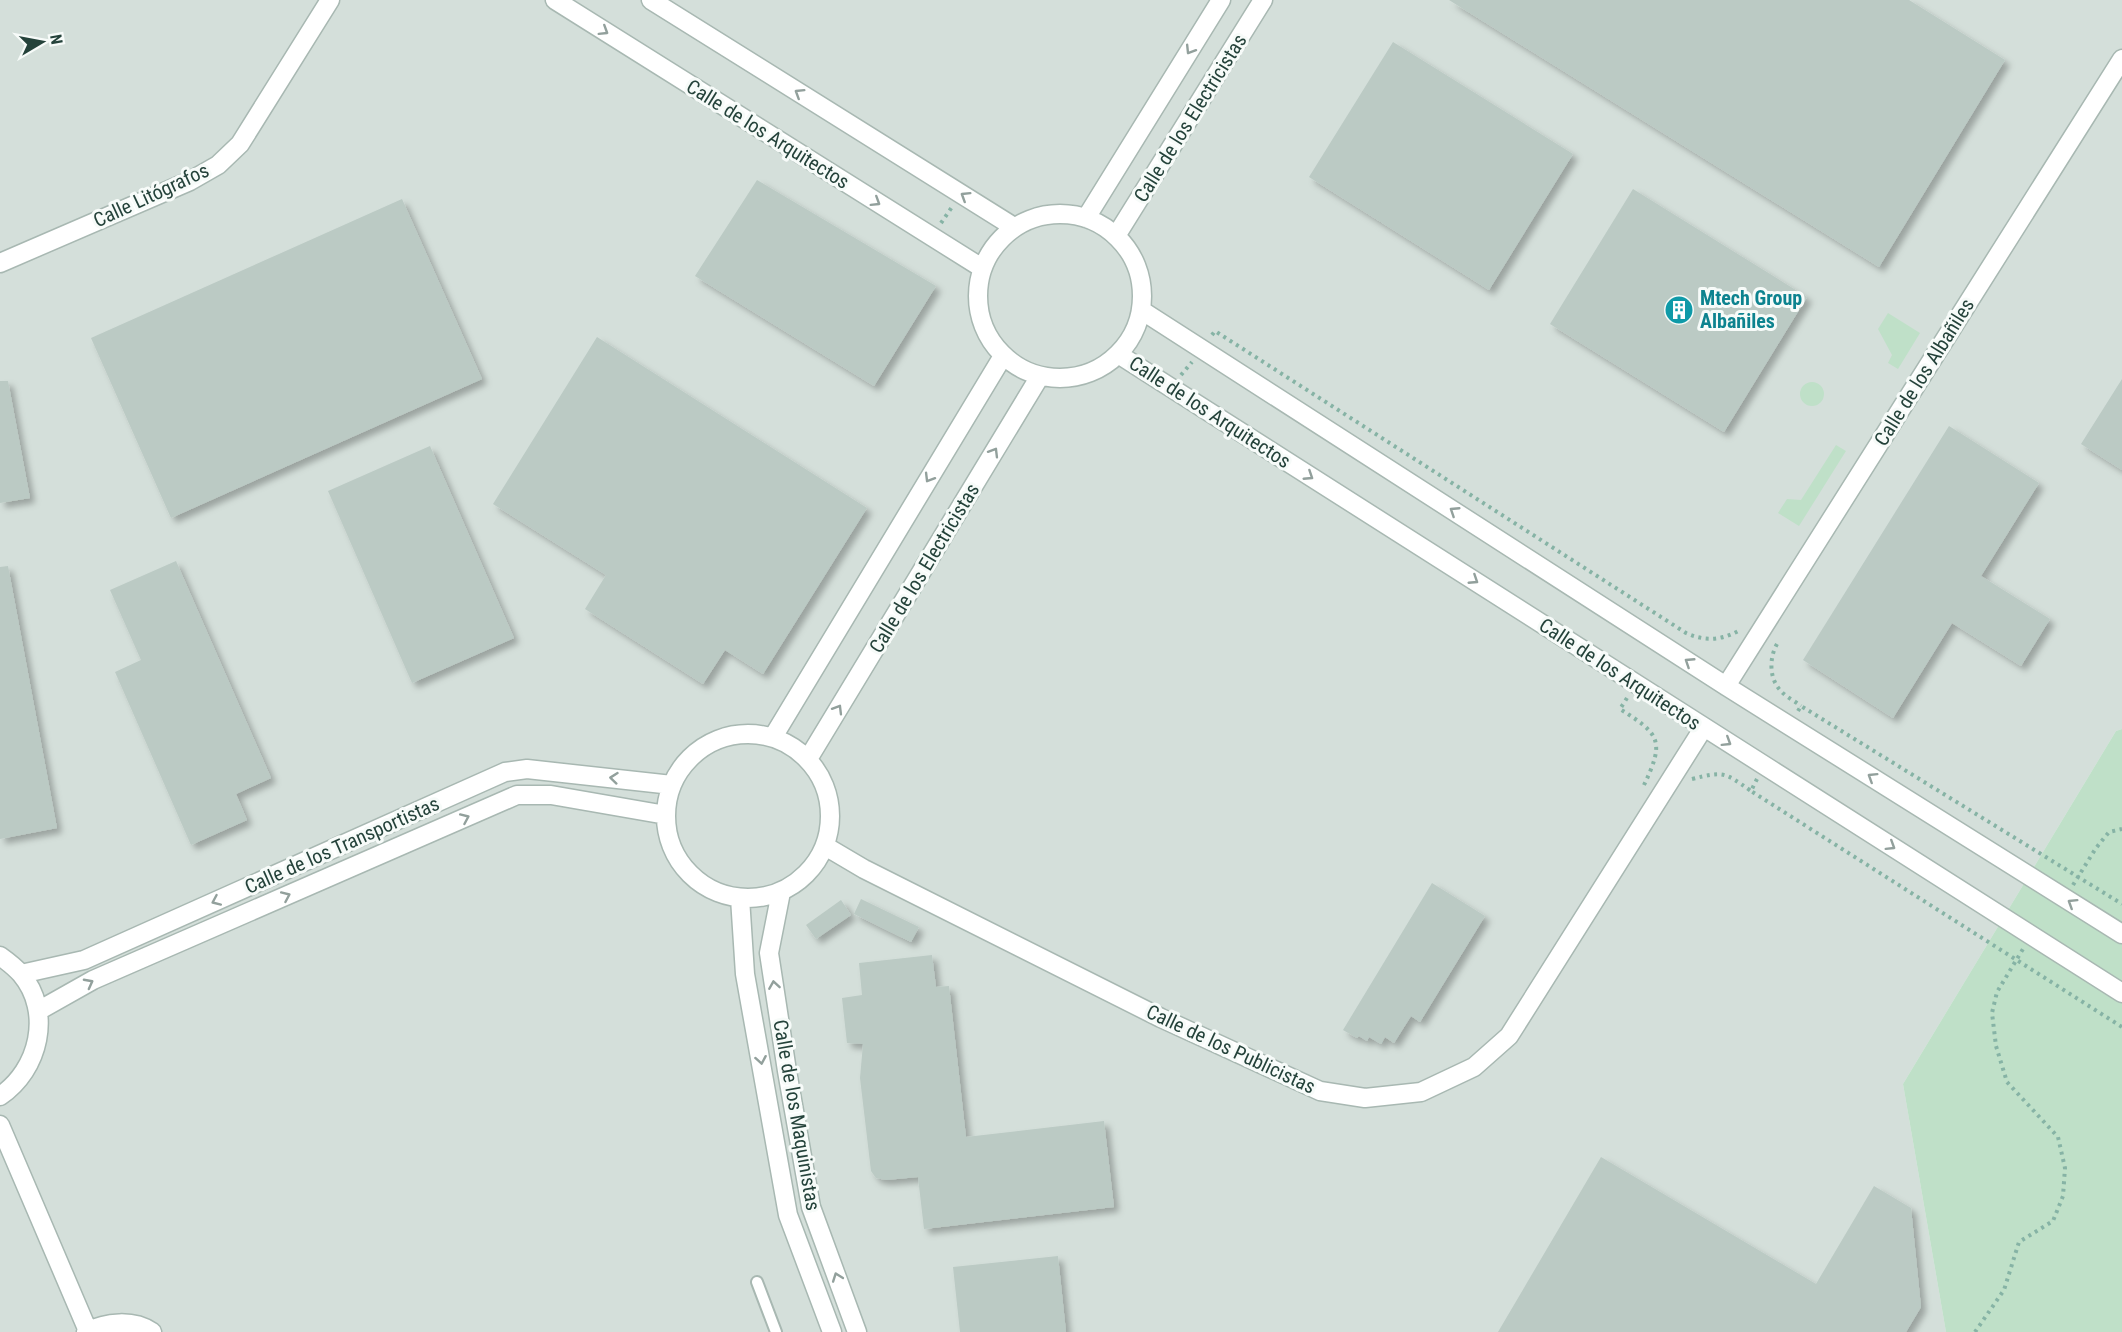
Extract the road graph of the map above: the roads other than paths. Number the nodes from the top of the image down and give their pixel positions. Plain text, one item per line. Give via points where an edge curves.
1 (330, 0) edge
2 (555, 0) edge
3 (651, 0) edge
4 (1221, 0) edge
5 (1263, 0) edge
6 (2122, 59) edge
7 (1086, 218) junction
8 (1014, 227) junction
9 (1116, 236) junction
10 (0, 262) edge
11 (982, 268) junction
12 (1141, 310) junction
13 (1118, 354) junction
14 (1003, 356) junction
15 (1040, 376) junction
16 (1726, 686) junction
17 (1704, 727) junction
18 (773, 737) junction
19 (808, 759) junction
20 (672, 784) junction
21 (666, 815) junction
22 (825, 846) junction
23 (781, 892) junction
24 (740, 898) junction
25 (2122, 934) edge
26 (0, 956) edge
27 (21, 974) junction
28 (2122, 993) edge
29 (38, 1011) junction
30 (0, 1096) edge
31 (0, 1125) edge
32 (757, 1282) dead end
33 (87, 1331) edge
34 (152, 1332) edge
35 (776, 1332) edge
36 (832, 1332) edge
37 (857, 1332) edge

1 - 10 street, Calle Litógrafos via 240,144 218,165 190,181
2 -> 11 street, Calle de los Arquitectos
8 -> 3 street
4 -> 7 street, Calle de los Electricistas
5 - 9 street, Calle de los Electricistas
6 - 16 street, Calle de los Albañiles
7 - 8 street via 1061,213 1037,217
7 - 9 street
8 - 11 street via 995,245
9 - 12 street via 1132,258 1141,283
11 - 14 street via 978,291 980,315 988,337
12 - 13 street via 1133,334
16 -> 12 street
13 - 15 street via 1095,370 1077,376
13 -> 17 street, Calle de los Arquitectos
14 - 15 street
14 -> 18 street
19 -> 15 street, Calle de los Electricistas
25 -> 16 street
17 - 22 street, Calle de los Publicistas via 1509,1036 1474,1067 1421,1092 1365,1098 1320,1091 1182,1028
17 -> 28 street, Calle de los Arquitectos
18 - 19 street
18 - 20 street via 749,733 725,737 702,747
19 - 22 street via 829,800
20 - 21 street
20 -> 27 street, Calle de los Transportistas via 527,769 505,772 84,960
21 - 24 street via 669,839 680,861 696,879 717,892
29 -> 21 street, Calle de los Transportistas via 93,980 517,795 551,795
22 - 23 street via 815,865
23 - 24 street
37 -> 23 street, Calle de los Maquinistas via 812,1207 787,1071 769,953
24 -> 36 street, Calle de los Maquinistas via 745,974 788,1215
26 - 27 street
27 - 29 street
29 - 30 street via 38,1039 30,1065 13,1087
31 - 33 street
32 - 35 lane
33 - 34 street via 107,1324 128,1323

